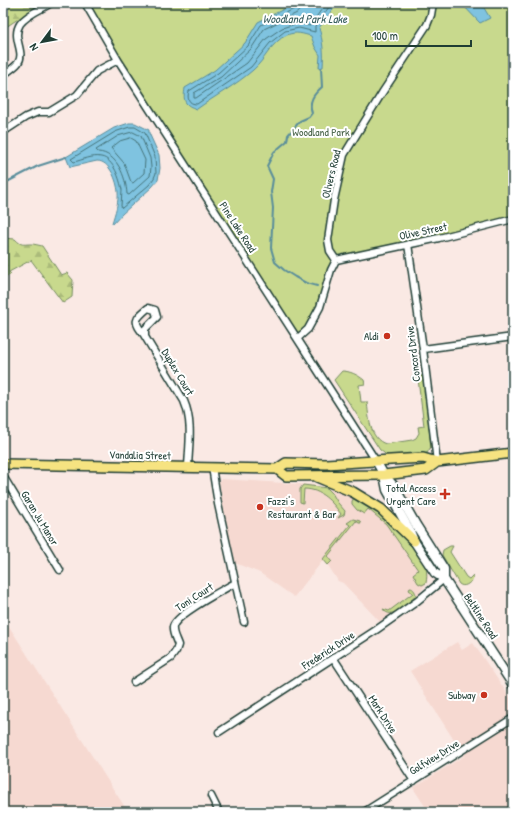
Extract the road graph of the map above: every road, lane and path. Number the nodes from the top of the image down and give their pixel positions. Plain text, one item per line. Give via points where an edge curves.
1 (51, 3) edge
2 (85, 3) edge
3 (433, 3) edge
4 (118, 60) junction
5 (3, 75) edge
6 (3, 132) edge
7 (513, 219) edge
8 (408, 244) junction
9 (336, 260) junction
10 (145, 336) dead end
11 (513, 337) edge
12 (298, 338) junction
13 (423, 348) junction
14 (513, 453) edge
15 (376, 461) junction
16 (437, 462) junction
17 (3, 464) edge
18 (188, 467) junction
19 (212, 467) junction
20 (277, 469) junction
21 (384, 475) junction
22 (3, 476) edge
23 (314, 476) junction
24 (414, 541) junction
25 (60, 570) dead end
26 (444, 579) junction
27 (235, 583) junction
28 (244, 622) dead end
29 (334, 659) junction
30 (134, 682) dead end
31 (513, 685) edge
32 (513, 718) edge
33 (218, 732) dead end
34 (414, 781) junction
35 (211, 796) dead end
36 (219, 812) edge
37 (364, 812) edge

1 - 5 street via 28,16 19,25 16,36 20,61
2 - 4 street, Pine Lake Road
3 - 9 street, Olivers Road via 427,25 344,154 328,240 330,252
4 - 6 street via 97,71 77,95 49,112 38,112 26,117
4 - 12 street, Pine Lake Road
7 - 8 street, Olive Street
8 - 9 street, Olive Street
8 - 13 street, Concord Drive
9 - 12 street via 320,307 308,329
10 - 18 street, Duplex Court via 188,409
11 - 13 street
12 - 15 street, Pine Lake Road
13 - 16 street, Concord Drive
14 - 16 main road, Vandalia Street
15 - 16 main road, Vandalia Street via 423,458
15 - 20 main road, Vandalia Street via 286,464
15 - 21 main road, Beltline Road
16 - 21 main road, Vandalia Street via 426,470
17 - 18 main road, Vandalia Street
18 - 19 main road, Vandalia Street
19 - 20 main road, Vandalia Street
19 - 27 street
20 - 23 main road, Vandalia Street via 286,476
21 - 23 main road, Vandalia Street
21 - 24 main road, Beltline Road via 387,490
21 - 26 main road, Beltline Road via 394,486 444,568
22 - 25 street, Garan Ju Manor
23 - 24 main road via 353,492 381,509
24 - 26 main road, Beltline Road via 435,573
26 - 29 street, Frederick Drive
26 - 31 main road, Beltline Road
27 - 28 street
27 - 30 street, Toni Court via 176,621 173,629 178,645 173,656
29 - 33 street, Frederick Drive
29 - 34 street, Mark Drive
32 - 34 street, Golfview Drive
34 - 37 street, Golfview Drive
35 - 36 street

